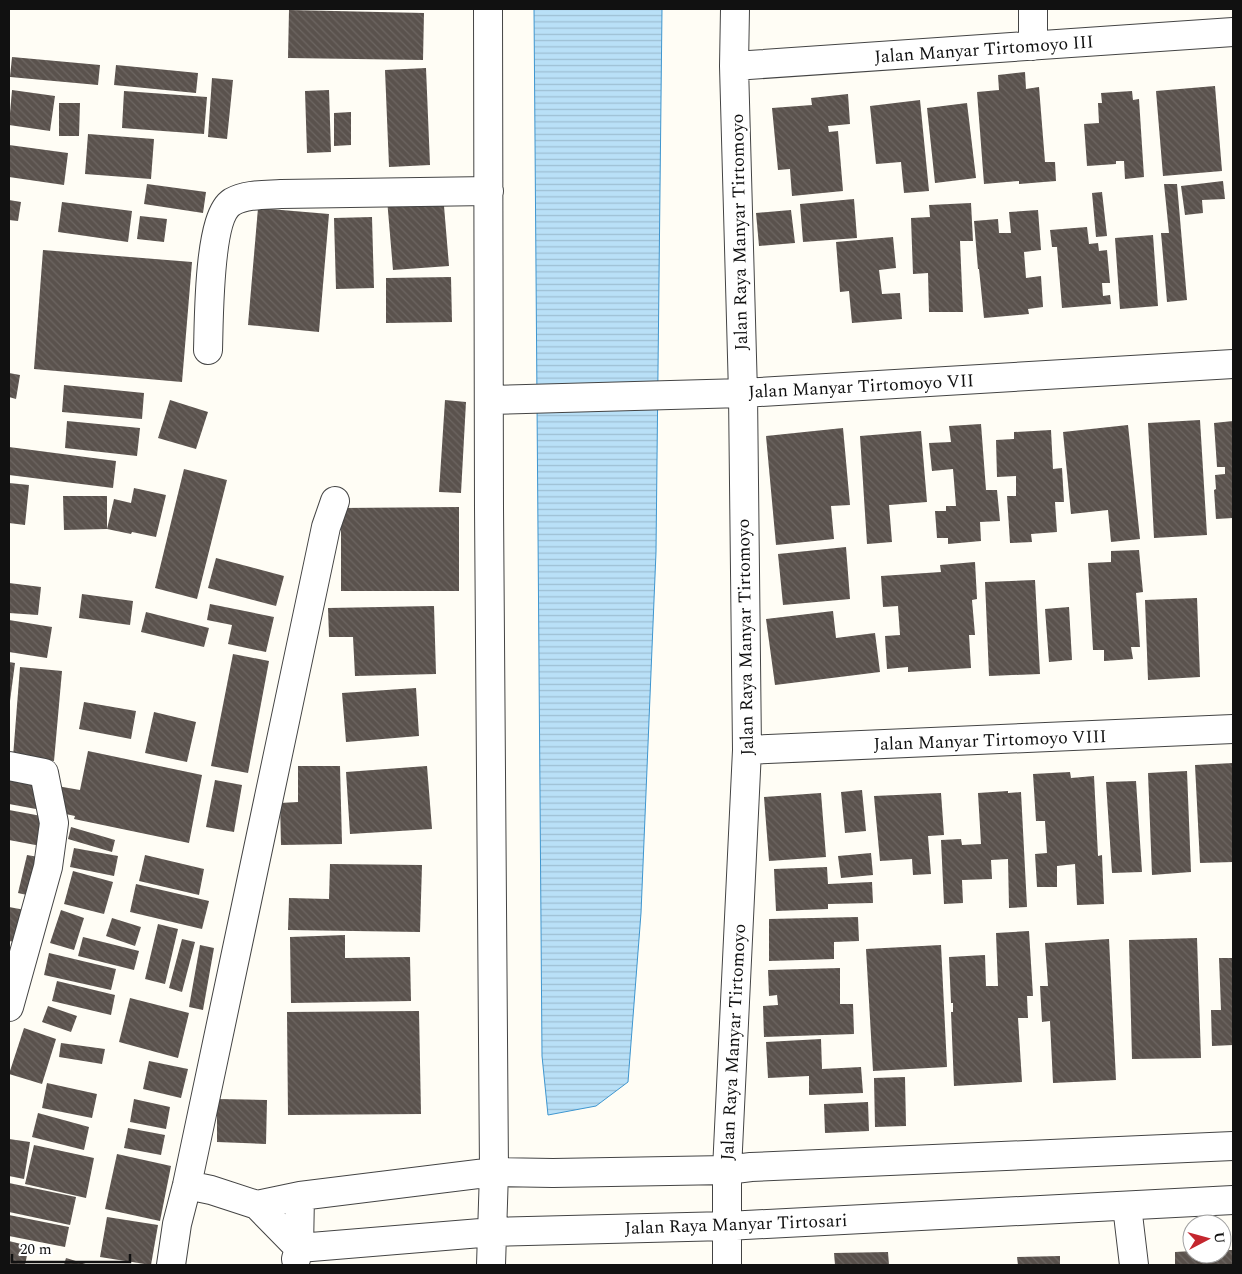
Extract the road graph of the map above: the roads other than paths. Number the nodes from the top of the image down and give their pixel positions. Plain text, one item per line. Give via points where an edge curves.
1 (488, 9) edge
2 (735, 9) edge
3 (1033, 9) edge
4 (1233, 32) edge
5 (1033, 46) junction
6 (734, 66) junction
7 (489, 191) junction
8 (208, 350) dead end
9 (1233, 364) edge
10 (743, 393) junction
11 (489, 400) junction
12 (335, 501) dead end
13 (1233, 729) edge
14 (747, 750) junction
15 (9, 766) edge
16 (9, 1007) edge
17 (1233, 1146) edge
18 (727, 1170) junction
19 (494, 1172) junction
20 (198, 1188) junction
21 (300, 1196) junction
22 (1233, 1200) edge
23 (257, 1205) junction
24 (1127, 1206) junction
25 (727, 1226) junction
26 (493, 1232) junction
27 (296, 1257) edge
28 (170, 1265) edge
29 (491, 1265) edge
30 (727, 1265) edge
31 (1134, 1265) edge

1 - 7 street
2 - 6 street, Jalan Raya Manyar Tirtomoyo
3 - 5 street
4 - 5 street, Jalan Manyar Tirtomoyo III
5 - 6 street, Jalan Manyar Tirtomoyo III
6 - 10 street, Jalan Raya Manyar Tirtomoyo
7 - 8 street via 281,194 250,196 230,203 222,216 210,270
7 - 11 street
9 - 10 street, Jalan Manyar Tirtomoyo VII
10 - 11 street, Jalan Manyar Tirtomoyo VII
10 - 14 street, Jalan Raya Manyar Tirtomoyo
11 - 19 street
12 - 20 street via 324,537
13 - 14 street, Jalan Manyar Tirtomoyo VIII
14 - 18 street, Jalan Raya Manyar Tirtomoyo
15 - 16 street via 44,773 54,823 48,867
17 - 18 street
18 - 19 street
18 - 25 street, Jalan Raya Manyar Tirtomoyo
19 - 21 street
19 - 26 street
20 - 23 street
20 - 28 street via 177,1224
21 - 23 street
21 - 27 street
22 - 24 street, Jalan Raya Manyar Tirtosari
23 - 27 street
24 - 25 street, Jalan Raya Manyar Tirtosari
24 - 31 street
25 - 26 street, Jalan Raya Manyar Tirtosari
25 - 30 street, Jalan Raya Manyar Tirtomoyo
26 - 27 street, Jalan Raya Manyar Tirtosari
26 - 29 street

